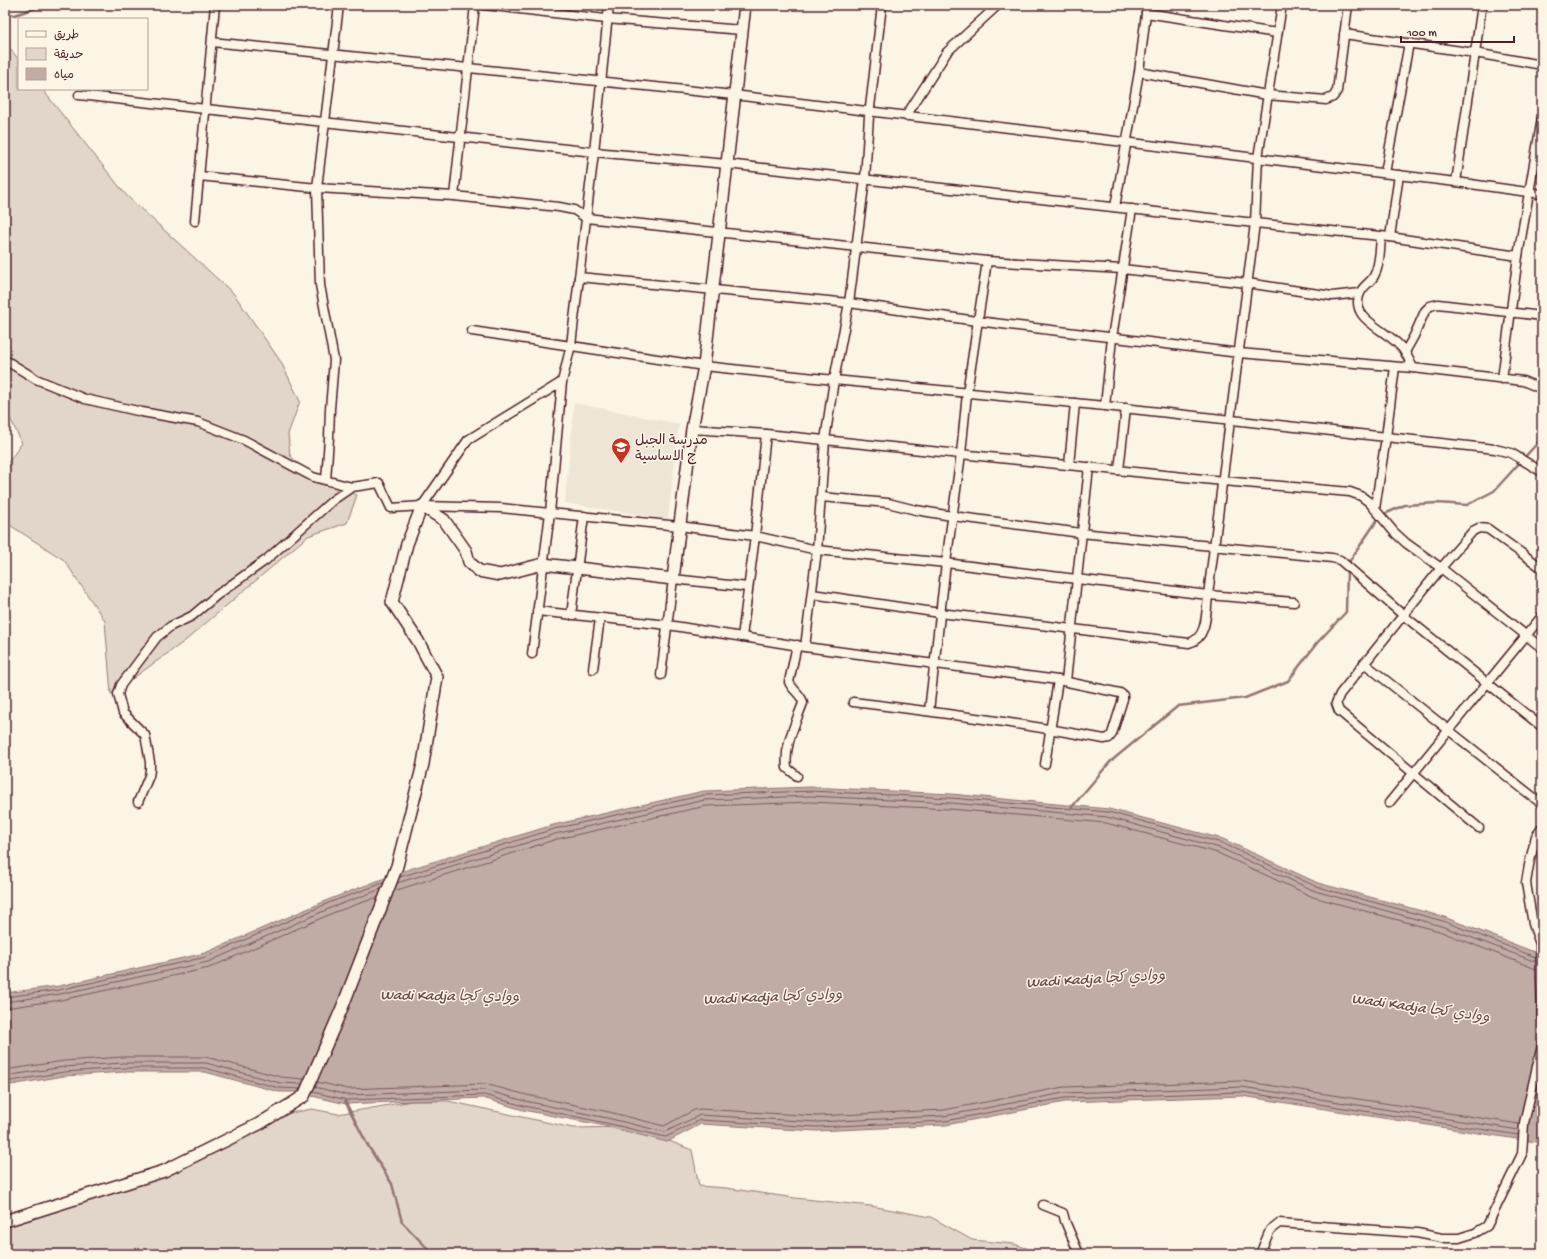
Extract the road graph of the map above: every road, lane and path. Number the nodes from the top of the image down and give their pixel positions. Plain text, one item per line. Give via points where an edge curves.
1 (215, 5) edge
2 (339, 5) edge
3 (475, 5) edge
4 (484, 5) edge
5 (608, 5) edge
6 (744, 5) edge
7 (882, 5) edge
8 (998, 5) edge
9 (1282, 5) edge
10 (1348, 5) edge
11 (1482, 5) edge
12 (1147, 9) edge
13 (606, 19) junction
14 (742, 30) junction
15 (1277, 33) junction
16 (1344, 34) junction
17 (212, 42) junction
18 (1410, 43) junction
19 (1475, 53) junction
20 (333, 55) junction
21 (1542, 65) edge
22 (468, 69) junction
23 (1139, 72) junction
24 (600, 82) junction
25 (734, 95) junction
26 (1267, 95) junction
27 (79, 96) dead end
28 (206, 109) junction
29 (870, 111) junction
30 (906, 116) junction
31 (1542, 118) edge
32 (325, 122) junction
33 (461, 137) junction
34 (1127, 142) junction
35 (594, 152) junction
36 (1258, 158) junction
37 (727, 164) junction
38 (1385, 173) junction
39 (1399, 175) junction
40 (200, 176) junction
41 (865, 179) junction
42 (1456, 182) junction
43 (317, 188) junction
44 (1529, 192) junction
45 (1542, 194) edge
46 (454, 196) junction
47 (1115, 207) junction
48 (1132, 209) junction
49 (586, 218) junction
50 (195, 221) dead end
51 (1255, 224) junction
52 (718, 233) junction
53 (1381, 237) junction
54 (1390, 237) junction
55 (855, 247) junction
56 (1518, 256) junction
57 (987, 261) junction
58 (1122, 269) junction
59 (579, 277) junction
60 (1247, 283) junction
61 (712, 290) junction
62 (1360, 292) junction
63 (849, 304) junction
64 (1511, 313) junction
65 (1542, 316) edge
66 (977, 321) junction
67 (472, 331) dead end
68 (1112, 338) junction
69 (570, 345) junction
70 (1405, 352) junction
71 (1239, 353) junction
72 (5, 360) edge
73 (704, 366) junction
74 (1395, 367) junction
75 (1413, 368) junction
76 (1502, 379) junction
77 (834, 380) junction
78 (562, 382) junction
79 (1542, 389) edge
80 (968, 393) junction
81 (1075, 403) junction
82 (1106, 406) junction
83 (1126, 408) junction
84 (1230, 420) junction
85 (692, 429) junction
86 (766, 434) junction
87 (1386, 437) junction
88 (825, 440) junction
89 (961, 454) junction
90 (1069, 465) junction
91 (1089, 467) junction
92 (1119, 470) junction
93 (1542, 472) edge
94 (326, 480) junction
95 (1223, 481) junction
96 (352, 487) junction
97 (821, 497) junction
98 (422, 506) junction
99 (1375, 509) junction
100 (550, 513) junction
101 (584, 516) junction
102 (952, 516) junction
103 (679, 526) junction
104 (1081, 533) junction
105 (755, 536) junction
106 (1215, 545) junction
107 (817, 550) junction
108 (946, 563) junction
109 (544, 564) junction
110 (578, 568) junction
111 (1441, 568) junction
112 (1542, 568) edge
113 (673, 578) junction
114 (1076, 580) junction
115 (748, 587) junction
116 (812, 594) junction
117 (1208, 595) junction
118 (1294, 602) dead end
119 (537, 611) junction
120 (940, 613) junction
121 (572, 615) junction
122 (1403, 615) junction
123 (1542, 616) edge
124 (600, 618) junction
125 (668, 625) junction
126 (1071, 628) junction
127 (1525, 635) junction
128 (742, 637) junction
129 (797, 645) junction
130 (806, 647) junction
131 (1542, 648) edge
132 (532, 654) dead end
133 (934, 663) junction
134 (1364, 663) junction
135 (593, 669) dead end
136 (661, 675) dead end
137 (1062, 681) junction
138 (1488, 682) junction
139 (853, 702) dead end
140 (929, 711) junction
141 (1542, 727) edge
142 (1051, 729) junction
143 (1449, 730) junction
144 (1045, 764) dead end
145 (1414, 774) junction
146 (796, 776) dead end
147 (138, 802) dead end
148 (1389, 802) dead end
149 (1542, 804) edge
150 (1479, 828) dead end
151 (1542, 828) edge
152 (1542, 1016) edge
153 (1542, 1045) edge
154 (1043, 1205) dead end
155 (5, 1222) edge
156 (1079, 1254) edge
157 (1260, 1254) edge

1 - 17 street
2 - 20 street
3 - 22 street
4 - 13 street
5 - 13 street
6 - 14 main road
7 - 29 street
8 - 30 street via 947,52
9 - 15 street
10 - 16 street
11 - 19 street
12 - 15 street
12 - 23 street
13 - 14 street
13 - 24 street
14 - 25 main road
15 - 26 street
16 - 18 street
16 - 26 street via 1337,91 1333,97 1326,100
17 - 20 street
17 - 28 street
18 - 19 street
18 - 38 street
19 - 21 street
19 - 42 street
20 - 22 street
20 - 32 street
22 - 24 street
22 - 33 street
23 - 26 street
23 - 34 street
24 - 25 street
24 - 35 street
25 - 29 street
25 - 37 main road
26 - 36 street
27 - 28 street
28 - 32 street
28 - 40 street
29 - 30 street
29 - 41 street
30 - 34 street
31 - 44 street
32 - 33 street
32 - 43 street
33 - 35 street
33 - 46 street
34 - 36 street
34 - 47 street
35 - 37 street
35 - 49 street
36 - 38 street
36 - 51 street
37 - 41 street
37 - 52 main road
38 - 39 street
39 - 42 street
39 - 54 street
40 - 43 street
40 - 50 street
41 - 47 street
41 - 55 street
42 - 44 street
43 - 46 street
43 - 94 street via 320,285 334,360
44 - 45 street
44 - 56 street
46 - 49 street via 559,207 574,210
47 - 48 street
48 - 51 street
48 - 58 street
49 - 52 street
49 - 59 street
51 - 53 street
51 - 60 street
52 - 55 street
52 - 61 main road
53 - 54 street
53 - 62 street via 1374,276
54 - 56 street
55 - 57 street
55 - 63 street
56 - 64 street
57 - 58 street
57 - 66 street
58 - 60 street
58 - 68 street
59 - 61 street
59 - 69 street
60 - 62 street via 1332,296
60 - 71 street
61 - 63 street
61 - 73 main road
62 - 70 street via 1358,308 1363,317
63 - 66 street
63 - 77 street
64 - 65 street
64 - 70 street via 1438,304 1430,306 1425,311
64 - 76 street
66 - 68 street
66 - 80 street
67 - 69 street
68 - 71 street
68 - 82 street
69 - 73 street
69 - 78 street
70 - 75 street
71 - 74 street
71 - 84 street
72 - 94 street via 36,379 85,399 198,422 244,440 312,477
73 - 77 street
73 - 85 main road
74 - 75 street
74 - 87 street
75 - 76 street
76 - 79 street via 1523,381
77 - 80 street
77 - 88 street
78 - 98 street via 468,440
78 - 100 street
80 - 81 street
80 - 89 street
81 - 82 street
81 - 90 street
82 - 83 street
83 - 84 street
83 - 92 street
84 - 87 street
84 - 95 street
85 - 86 street
85 - 103 main road
86 - 88 street
86 - 105 street
87 - 93 street via 1495,449 1511,453
87 - 99 street
88 - 89 street
88 - 97 street
89 - 90 street
89 - 102 street
90 - 91 street
91 - 92 street
91 - 104 street
92 - 95 street
94 - 96 street
95 - 99 street via 1350,492 1370,502
95 - 106 street
96 - 98 street via 379,483 391,508
96 - 147 street via 333,500 266,560 192,616 165,630 121,685 118,694 123,713 145,735 150,762 149,776
97 - 102 street via 888,504
97 - 107 street
98 - 100 street via 501,508
98 - 109 main road via 444,520 466,551 468,562 479,571 500,575
98 - 155 main road via 407,544 392,602 418,641 437,677 424,764 397,866 342,1008 304,1096 260,1124 164,1171
99 - 111 street via 1406,543
100 - 101 street
100 - 109 street
101 - 103 street
101 - 110 street
102 - 104 street
102 - 108 street
103 - 105 street
103 - 113 main road
104 - 106 street
104 - 114 street
105 - 107 street
105 - 115 street
106 - 117 street
106 - 122 street via 1340,560
107 - 108 street
107 - 116 street
108 - 114 street
108 - 120 street
109 - 110 main road
109 - 119 street
110 - 113 main road
110 - 121 street
111 - 112 street via 1473,531 1479,528 1488,529
111 - 122 street
111 - 127 street
113 - 115 street
113 - 125 street
114 - 117 street
114 - 126 street
115 - 128 street
116 - 120 street
116 - 130 street
117 - 118 street
117 - 126 street via 1203,632 1196,642
119 - 121 street
119 - 132 street
120 - 126 street
120 - 133 street
121 - 124 street
122 - 134 street
122 - 138 street
123 - 127 street
124 - 125 street
124 - 135 street
125 - 128 street
125 - 136 street
126 - 137 street
127 - 131 street
127 - 138 street
128 - 129 street
129 - 130 street
129 - 146 street via 789,682 803,703 790,737 786,758 787,768
130 - 133 street
133 - 137 street
133 - 140 street
134 - 143 street
134 - 145 street via 1340,694 1336,703 1339,711
137 - 142 street
137 - 142 street via 1120,693 1123,699 1109,738
138 - 141 street
138 - 143 street
139 - 140 street
140 - 142 street
142 - 144 street
143 - 145 street
143 - 149 street
145 - 148 street
145 - 150 street
151 - 152 street via 1536,836 1526,883 1540,944
153 - 157 street via 1524,1123 1522,1154 1487,1226 1459,1238 1442,1238 1417,1233 1279,1223 1270,1230
154 - 156 street via 1063,1213

